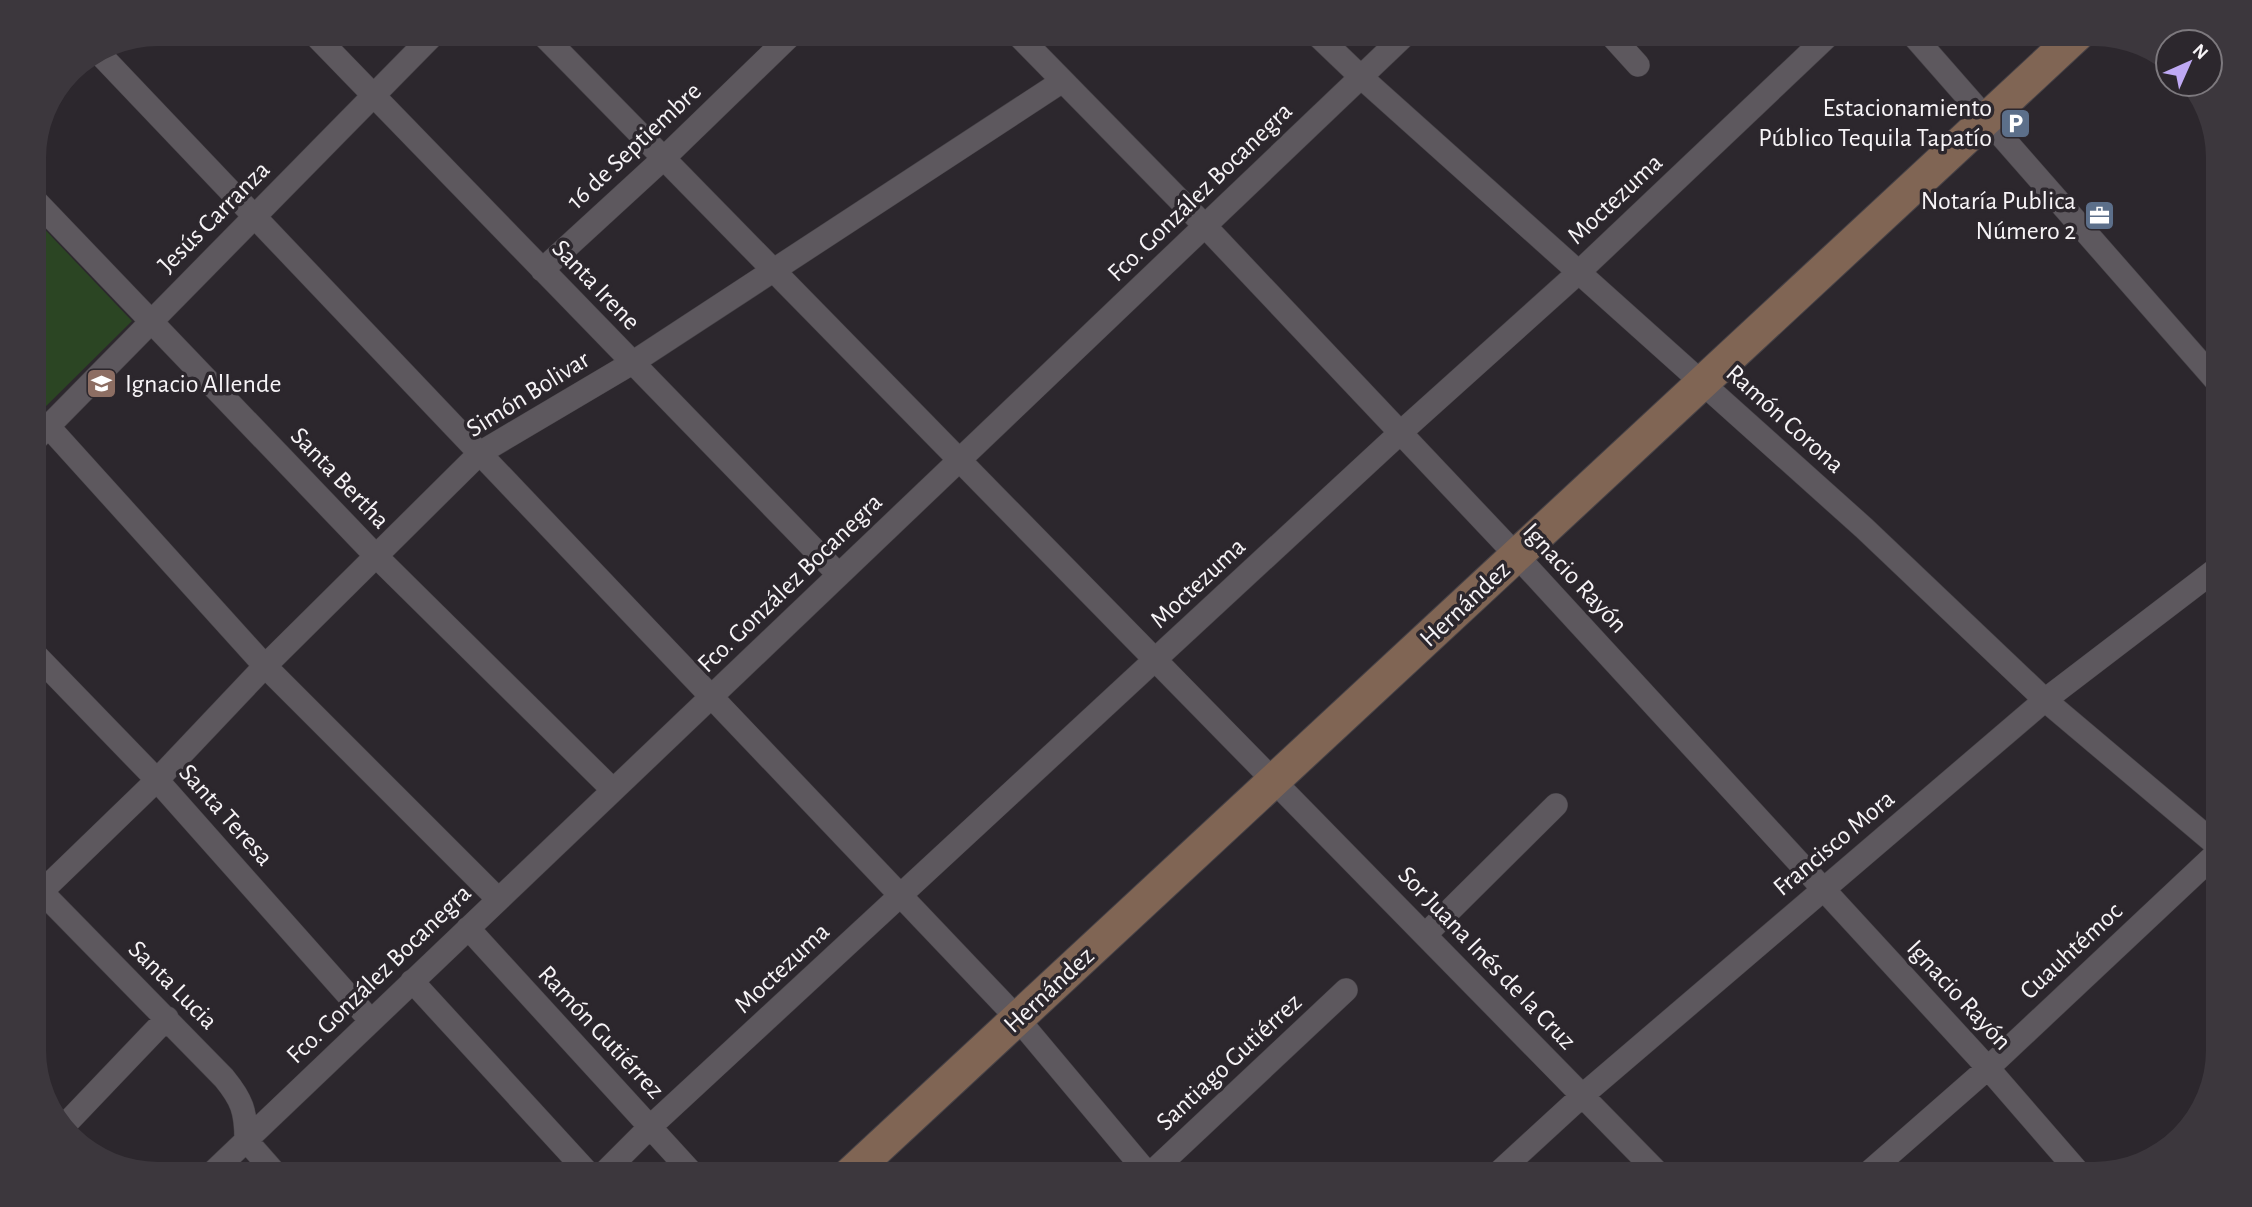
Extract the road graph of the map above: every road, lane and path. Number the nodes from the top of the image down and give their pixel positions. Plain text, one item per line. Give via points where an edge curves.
1 (326, 46) edge
2 (422, 46) edge
3 (554, 46) edge
4 (771, 46) edge
5 (1028, 46) edge
6 (1329, 46) edge
7 (1393, 46) edge
8 (1621, 46) edge
9 (1817, 46) edge
10 (1923, 46) edge
11 (2065, 46) edge
12 (104, 59) edge
13 (1639, 65) dead end
14 (1361, 77) junction
15 (1061, 82) junction
16 (373, 95) junction
17 (1989, 119) junction
18 (664, 158) junction
19 (46, 212) edge
20 (255, 216) junction
21 (1205, 226) junction
22 (542, 270) junction
23 (775, 271) junction
24 (1579, 272) junction
25 (150, 321) junction
26 (632, 363) junction
27 (2206, 369) edge
28 (1703, 383) junction
29 (46, 428) edge
30 (1400, 433) junction
31 (46, 438) edge
32 (480, 453) junction
33 (960, 460) junction
34 (375, 555) junction
35 (1517, 556) junction
36 (838, 575) junction
37 (2206, 577) edge
38 (1156, 660) junction
39 (46, 665) edge
40 (265, 666) junction
41 (711, 696) junction
42 (2045, 700) junction
43 (157, 780) junction
44 (1274, 781) junction
45 (613, 790) junction
46 (1556, 805) dead end
47 (2206, 838) edge
48 (2206, 861) edge
49 (46, 883) edge
50 (1823, 889) junction
51 (902, 896) junction
52 (498, 899) junction
53 (46, 902) edge
54 (468, 928) junction
55 (1425, 935) junction
56 (412, 981) junction
57 (1346, 990) dead end
58 (167, 1018) junction
59 (1018, 1018) junction
60 (371, 1021) junction
61 (1988, 1068) junction
62 (1583, 1096) junction
63 (70, 1120) edge
64 (650, 1127) junction
65 (246, 1140) junction
66 (223, 1162) edge
67 (265, 1162) edge
68 (578, 1162) edge
69 (615, 1162) edge
70 (682, 1162) edge
71 (863, 1162) edge
72 (1139, 1162) edge
73 (1162, 1162) edge
74 (1510, 1162) edge
75 (1648, 1162) edge
76 (1881, 1162) edge
77 (2070, 1162) edge

1 - 16 street, Santa Irene
2 - 16 street, Jesús Carranza
3 - 18 street, Sor Juana Inés de la Cruz
4 - 18 street, 16 de Septiembre
5 - 15 street, Ignacio Rayón
6 - 14 street, Ramón Corona
7 - 14 street, Fco. González Bocanegra
8 - 13 street
9 - 24 street, Moctezuma
10 - 17 street
11 - 17 street, Hernández
12 - 20 street
14 - 21 street, Fco. González Bocanegra
14 - 24 street, Ramón Corona
15 - 21 street, Ignacio Rayón
15 - 23 street, Simón Bolivar
16 - 20 street, Jesús Carranza
16 - 22 street, Santa Irene
17 - 27 street
17 - 28 street, Hernández
18 - 22 street, 16 de Septiembre
18 - 23 street, Sor Juana Inés de la Cruz
19 - 25 street, Santa Bertha
20 - 25 street, Jesús Carranza
20 - 32 street
21 - 30 street, Ignacio Rayón
21 - 33 street, Fco. González Bocanegra
22 - 26 street, Santa Irene
23 - 26 street, Simón Bolivar
23 - 33 street, Sor Juana Inés de la Cruz
24 - 28 street, Ramón Corona
24 - 30 street, Moctezuma
25 - 29 street, Jesús Carranza
25 - 34 street, Santa Bertha
26 - 32 street, Simón Bolivar
26 - 36 street, Santa Irene
28 - 35 street, Hernández
28 - 42 street, Ramón Corona
30 - 35 street, Ignacio Rayón
30 - 38 street, Moctezuma
31 - 40 street
32 - 34 street, Simón Bolivar
32 - 41 street
33 - 36 street, Fco. González Bocanegra
33 - 38 street, Sor Juana Inés de la Cruz
34 - 40 street, Simón Bolivar
34 - 45 street, Santa Bertha
35 - 44 street, Hernández
35 - 50 street, Ignacio Rayón
36 - 41 street, Fco. González Bocanegra
37 - 42 street, Francisco Mora
38 - 44 street, Sor Juana Inés de la Cruz
38 - 51 street, Moctezuma
39 - 43 street, Santa Teresa
40 - 43 street, Simón Bolivar
40 - 52 street
41 - 45 street, Fco. González Bocanegra
41 - 51 street
42 - 47 street, Ramón Corona
42 - 50 street, Francisco Mora
43 - 49 street, Simón Bolivar
43 - 60 street, Santa Teresa
44 - 55 street, Sor Juana Inés de la Cruz
44 - 59 street, Hernández
45 - 52 street, Fco. González Bocanegra
46 - 55 street
48 - 61 street, Cuauhtémoc
50 - 61 street, Ignacio Rayón
50 - 62 street, Francisco Mora
51 - 59 street
51 - 64 street, Moctezuma
52 - 54 street, Fco. González Bocanegra
53 - 58 street, Santa Lucia
54 - 56 street, Fco. González Bocanegra
54 - 64 street, Ramón Gutiérrez
55 - 62 street, Sor Juana Inés de la Cruz
56 - 60 street, Fco. González Bocanegra
56 - 68 street
57 - 73 street, Santiago Gutiérrez
58 - 63 street
58 - 65 street, Santa Lucia via 238,1095 246,1116
59 - 71 street, Hernández
59 - 72 street
60 - 65 street, Fco. González Bocanegra
61 - 76 street, Cuauhtémoc
61 - 77 street, Ignacio Rayón
62 - 74 street, Francisco Mora
62 - 75 street, Sor Juana Inés de la Cruz
64 - 69 street, Moctezuma
64 - 70 street, Ramón Gutiérrez
65 - 66 street, Fco. González Bocanegra
65 - 67 street

